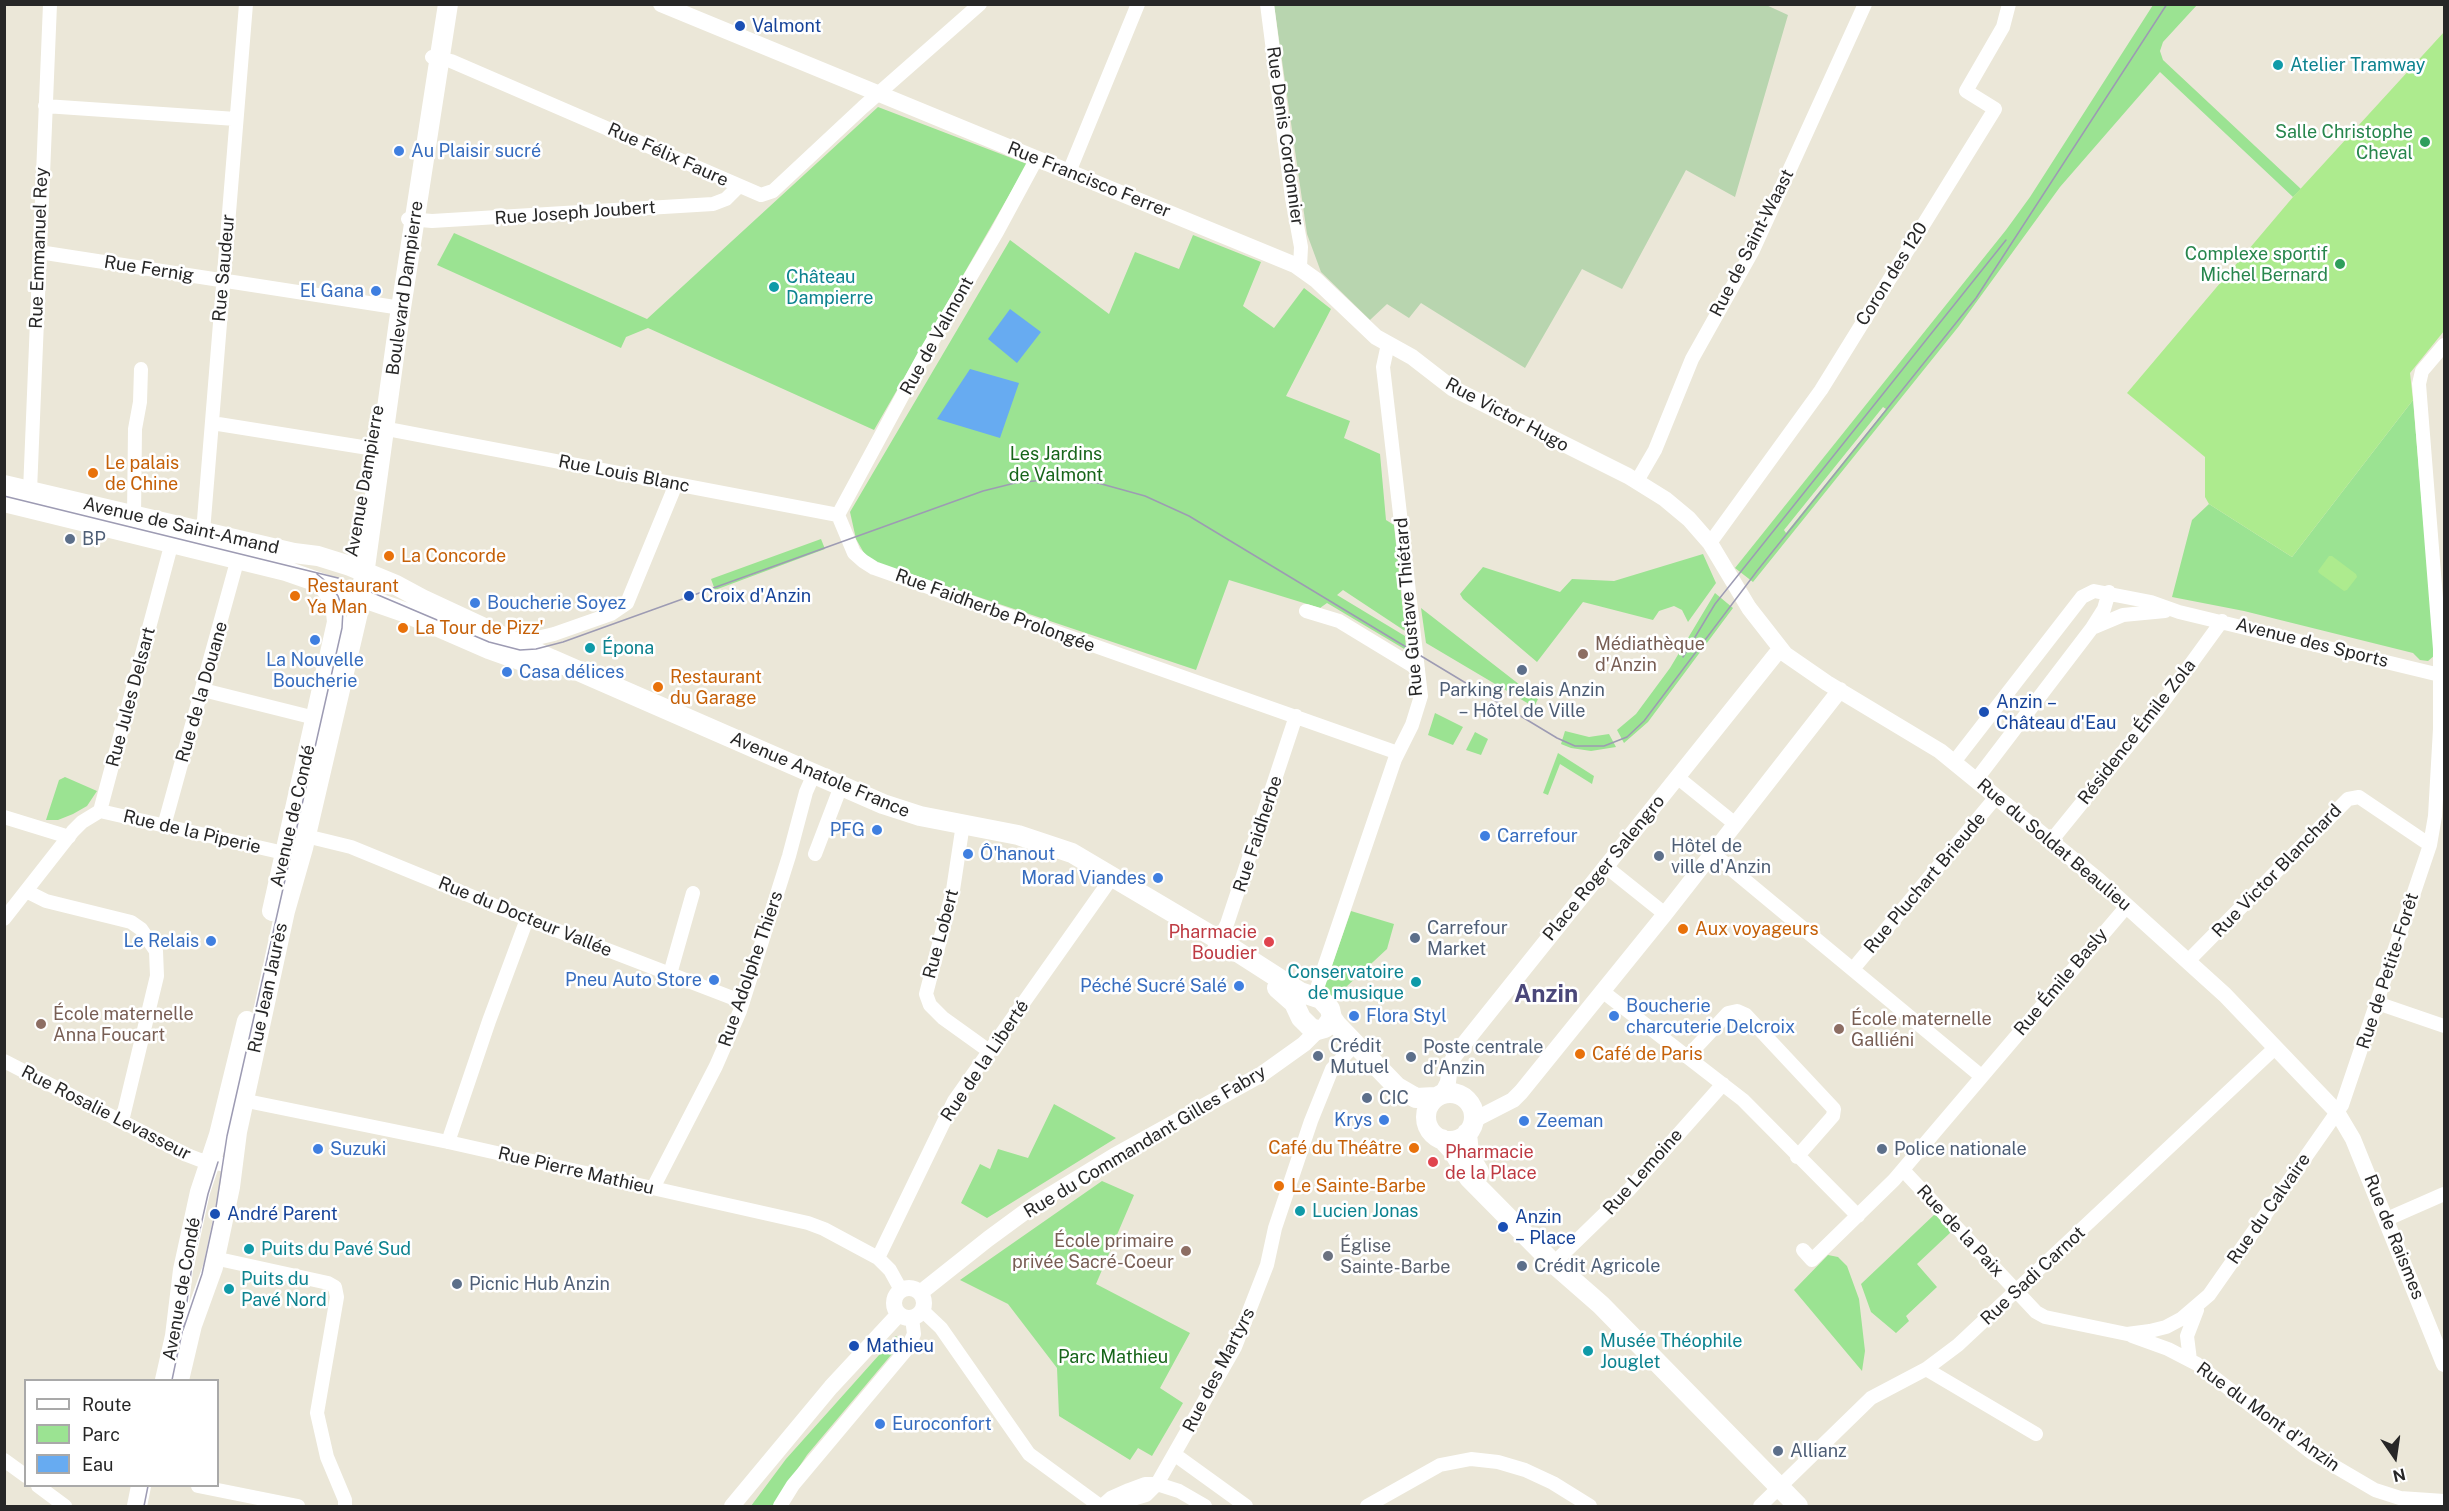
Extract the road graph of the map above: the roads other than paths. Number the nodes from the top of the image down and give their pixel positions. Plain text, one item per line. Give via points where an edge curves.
1 (50, 4) edge
2 (246, 4) edge
3 (439, 4) edge
4 (448, 4) edge
5 (661, 4) edge
6 (980, 4) edge
7 (1138, 4) edge
8 (1267, 4) edge
9 (1865, 4) edge
10 (2009, 4) edge
11 (435, 57) junction
12 (879, 93) junction
13 (45, 106) junction
14 (236, 119) junction
15 (1037, 158) junction
16 (1069, 172) junction
17 (739, 186) junction
18 (410, 219) junction
19 (39, 252) junction
20 (1300, 267) junction
21 (223, 280) junction
22 (397, 307) junction
23 (1388, 344) junction
24 (2445, 345) edge
25 (141, 369) dead end
26 (212, 423) junction
27 (380, 427) junction
28 (376, 450) junction
29 (1637, 481) junction
30 (676, 484) junction
31 (4, 485) edge
32 (30, 491) junction
33 (4, 502) edge
34 (838, 514) junction
35 (134, 516) junction
36 (203, 532) junction
37 (172, 542) junction
38 (1713, 549) junction
39 (238, 558) junction
40 (357, 569) junction
41 (315, 581) junction
42 (2109, 592) junction
43 (353, 593) junction
44 (385, 606) junction
45 (1749, 608) joint
46 (337, 610) junction
47 (1306, 611) dead end
48 (2179, 612) junction
49 (356, 620) junction
50 (2222, 621) junction
51 (2092, 628) junction
52 (507, 638) junction
53 (1780, 649) junction
54 (1418, 669) junction
55 (2443, 675) edge
56 (203, 690) junction
57 (1840, 690) junction
58 (1296, 716) junction
59 (315, 718) junction
60 (1398, 753) junction
61 (1954, 762) junction
62 (1677, 777) junction
63 (812, 778) junction
64 (1976, 780) junction
65 (839, 790) junction
66 (1996, 797) junction
67 (100, 811) junction
68 (4, 817) edge
69 (1734, 823) junction
70 (164, 825) junction
71 (962, 829) junction
72 (306, 836) junction
73 (2445, 836) edge
74 (69, 837) junction
75 (2051, 841) junction
76 (2430, 845) junction
77 (1711, 852) junction
78 (284, 853) junction
79 (815, 854) dead end
80 (1605, 866) junction
81 (1110, 880) junction
82 (26, 891) junction
83 (693, 893) dead end
84 (2127, 906) junction
85 (1665, 914) junction
86 (4, 919) edge
87 (527, 919) junction
88 (1217, 945) junction
89 (2188, 961) junction
90 (1853, 969) junction
91 (670, 974) junction
92 (1602, 991) junction
93 (743, 1002) junction
94 (2377, 1003) junction
95 (1306, 1005) junction
96 (1324, 1026) junction
97 (2445, 1026) edge
98 (2275, 1048) junction
99 (989, 1051) junction
100 (1348, 1052) junction
101 (1687, 1057) junction
102 (1285, 1058) junction
103 (4, 1061) edge
104 (1981, 1076) junction
105 (1723, 1084) junction
106 (1438, 1095) junction
107 (236, 1099) junction
108 (2337, 1112) junction
109 (122, 1121) junction
110 (1426, 1122) junction
111 (1470, 1127) junction
112 (1442, 1139) junction
113 (448, 1142) junction
114 (1797, 1156) junction
115 (209, 1162) junction
116 (232, 1166) junction
117 (1903, 1170) junction
118 (653, 1188) junction
119 (2442, 1197) edge
120 (1858, 1216) junction
121 (2387, 1219) junction
122 (1803, 1250) dead end
123 (1561, 1256) junction
124 (214, 1258) junction
125 (878, 1258) junction
126 (901, 1290) junction
127 (2016, 1292) junction
128 (920, 1293) junction
129 (1601, 1305) junction
130 (2199, 1306) junction
131 (911, 1314) junction
132 (2127, 1334) junction
133 (2190, 1360) junction
134 (2445, 1364) edge
135 (1926, 1369) junction
136 (165, 1379) edge
137 (179, 1379) edge
138 (2036, 1434) dead end
139 (1174, 1454) junction
140 (4, 1460) edge
141 (24, 1475) edge
142 (1157, 1484) junction
143 (40, 1487) edge
144 (141, 1487) edge
145 (155, 1487) edge
146 (207, 1487) edge
147 (1779, 1487) junction
148 (2445, 1502) edge
149 (64, 1506) edge
150 (137, 1506) edge
151 (150, 1506) edge
152 (291, 1506) edge
153 (345, 1506) edge
154 (732, 1506) edge
155 (780, 1506) edge
156 (1101, 1506) edge
157 (1109, 1506) edge
158 (1205, 1506) edge
159 (1246, 1506) edge
160 (1367, 1506) edge
161 (1590, 1506) edge
162 (1760, 1506) edge
163 (1798, 1506) edge

1 - 13 street, Rue Emmanuel Rey
2 - 14 street, Rue Saudeur
3 - 11 main road
4 - 11 main road, Boulevard Dampierre
5 - 12 street, Rue Francisco Ferrer
6 - 12 street, Rue Félix Faure
7 - 16 street
8 - 20 street, Rue Denis Cordonnier via 1301,247
9 - 29 street, Rue de Saint-Waast via 1753,250 1692,358
10 - 38 street, Coron des 120 via 2003,27 1966,91 1995,109 1821,390
11 - 17 street, Rue Félix Faure
11 - 18 main road, Boulevard Dampierre
12 - 15 street, Rue Francisco Ferrer
12 - 17 street, Rue Félix Faure via 770,193 758,195
13 - 14 street
13 - 19 street, Rue Emmanuel Rey
14 - 21 street, Rue Saudeur
15 - 16 street, Rue Francisco Ferrer
15 - 34 street, Rue de Valmont
16 - 20 street, Rue Francisco Ferrer
17 - 18 street, Rue Joseph Joubert via 726,199 713,204 432,221
18 - 22 main road, Boulevard Dampierre
19 - 21 street, Rue Fernig
19 - 32 street, Rue Emmanuel Rey
20 - 23 street, Rue Victor Hugo
21 - 22 street, Rue Fernig
21 - 26 street, Rue Saudeur
22 - 27 main road, Boulevard Dampierre
23 - 29 street, Rue Victor Hugo via 1460,393
23 - 54 street, Rue Gustave Thiétard via 1383,367
24 - 55 street, Rue de Petite-Forêt via 2422,371 2419,384
25 - 35 street via 135,429
26 - 28 street
26 - 36 street, Rue Saudeur
27 - 28 main road, Boulevard Dampierre
27 - 30 street, Rue Louis Blanc
28 - 40 main road, Avenue Dampierre
29 - 38 street, Rue Victor Hugo via 1682,513
30 - 34 street, Rue Louis Blanc
30 - 52 street via 627,603 611,614 554,634 533,639
31 - 32 main road, Avenue de Saint-Amand
32 - 35 main road, Avenue de Saint-Amand
33 - 37 main road, Avenue de Saint-Amand
34 - 58 street, Rue Faidherbe Prolongée via 851,547 863,561 882,571
35 - 36 main road, Avenue de Saint-Amand
36 - 40 main road, Avenue de Saint-Amand via 318,556
37 - 39 main road, Avenue de Saint-Amand
37 - 67 street, Rue Jules Delsart
38 - 45 street, Rue Victor Hugo
39 - 41 main road, Avenue de Saint-Amand
39 - 56 street, Rue de la Douane
40 - 43 main road, Avenue Dampierre
40 - 52 main road, Avenue Anatole France
41 - 43 main road, Avenue de Saint-Amand
41 - 46 main road via 328,592
42 - 48 street, Avenue des Sports
42 - 51 street
42 - 61 street, Avenue des Sports via 2094,591 2082,597
43 - 44 main road, Avenue Anatole France
43 - 46 main road, Avenue de Condé
43 - 49 main road, Rue Jean Jaurès
44 - 49 main road via 369,610
44 - 63 main road, Avenue Anatole France
45 - 53 street, Rue du Soldat Beaulieu
46 - 59 main road, Avenue de Condé
47 - 54 street via 1339,621
48 - 50 street, Avenue des Sports
48 - 51 street, Avenue des Sports via 2133,613
49 - 72 main road, Rue Jean Jaurès
50 - 55 street, Avenue des Sports
50 - 75 street, Résidence Émile Zola via 2158,709
51 - 64 street
52 - 63 main road, Avenue Anatole France
53 - 57 street, Rue du Soldat Beaulieu
53 - 62 street, Place Roger Salengro
54 - 60 street, Rue Gustave Thiétard via 1420,699
55 - 76 street, Rue de Petite-Forêt via 2437,796
56 - 59 street
56 - 70 street, Rue de la Douane
57 - 61 street, Rue du Soldat Beaulieu
57 - 69 street
58 - 60 street
58 - 88 street, Rue Faidherbe via 1231,914
59 - 78 main road, Avenue de Condé
60 - 95 street, Rue Gustave Thiétard
61 - 64 street, Rue du Soldat Beaulieu
62 - 69 street
62 - 80 street, Place Roger Salengro
63 - 65 main road, Avenue Anatole France
63 - 93 street, Rue Adolphe Thiers
64 - 66 street, Rue du Soldat Beaulieu
65 - 71 main road, Avenue Anatole France via 905,822
65 - 79 street
66 - 75 street, Rue du Soldat Beaulieu
66 - 90 street, Rue Pluchart Brieude
67 - 70 street, Rue de la Piperie
67 - 74 street via 82,822
68 - 74 street
69 - 77 street
70 - 78 street, Rue de la Piperie
71 - 81 main road, Avenue Anatole France via 1049,854
71 - 99 street, Rue Lobert via 953,890 926,994 937,1012
72 - 87 street, Rue du Docteur Vallée via 351,847
72 - 107 main road, Rue Jean Jaurès
73 - 76 street
74 - 82 street
75 - 84 street, Rue du Soldat Beaulieu
76 - 89 street, Rue Victor Blanchard via 2359,797 2348,799
76 - 94 street, Rue de Petite-Forêt
77 - 85 street
77 - 90 street
78 - 107 main road, Avenue de Condé via 245,1031
80 - 85 street
80 - 106 street, Place Roger Salengro via 1455,1055 1448,1082
81 - 88 main road, Avenue Anatole France
81 - 99 street, Rue de la Liberté
82 - 86 street
82 - 109 street via 46,901 130,921 141,929 156,951 157,976
83 - 91 street
84 - 89 street, Rue du Soldat Beaulieu
84 - 104 street, Rue Émile Basly
85 - 92 street
87 - 91 street, Rue du Docteur Vallée
87 - 113 street
88 - 95 main road, Avenue Anatole France
89 - 98 street, Rue du Soldat Beaulieu
90 - 104 street
91 - 93 street, Rue du Docteur Vallée
92 - 101 street
92 - 111 street via 1517,1096
93 - 118 street, Rue Adolphe Thiers via 716,1066
94 - 97 street
94 - 108 street, Rue de Petite-Forêt via 2348,1094
95 - 96 main road, Avenue Anatole France via 1311,1028
95 - 96 main road, Avenue Anatole France via 1321,999 1329,1008
95 - 102 street, Rue du Commandant Gilles Fabry via 1296,1043
96 - 100 main road, Avenue Anatole France
96 - 102 street, Rue du Commandant Gilles Fabry
96 - 106 main road, Avenue Anatole France via 1405,1094 1420,1099
98 - 108 street, Rue du Soldat Beaulieu
98 - 127 street, Rue Sadi Carnot
99 - 125 street, Rue de la Liberté via 951,1107
100 - 110 main road, Avenue Anatole France via 1396,1100
100 - 139 street, Rue des Martyrs via 1332,1069 1311,1121 1247,1321
101 - 105 street
101 - 114 street via 1724,1016 1733,1011 1746,1015 1834,1109 1833,1116
102 - 128 street, Rue du Commandant Gilles Fabry via 1047,1197
103 - 109 street, Rue Rosalie Levasseur
104 - 117 street, Rue Émile Basly
105 - 114 street
105 - 123 street, Rue Lemoine via 1622,1198
106 - 110 main road via 1427,1108
106 - 111 main road via 1454,1093 1466,1098 1472,1108
107 - 113 street, Rue Pierre Mathieu
107 - 115 main road, Avenue de Condé
107 - 116 main road, Rue Jean Jaurès
108 - 121 street, Rue de Raismes via 2353,1139
108 - 130 street, Rue du Calvaire
109 - 115 street, Rue Rosalie Levasseur via 187,1155
110 - 112 main road via 1433,1134
111 - 112 main road via 1455,1140
111 - 123 main road via 1469,1155 1476,1169
112 - 129 main road via 1469,1178 1553,1263
113 - 118 street, Rue Pierre Mathieu
114 - 120 street
115 - 116 street
115 - 136 main road, Avenue de Condé via 184,1262 177,1325
116 - 124 main road, Rue Jean Jaurès
117 - 120 street, Rue Émile Basly
117 - 127 street, Rue de la Paix
118 - 125 street, Rue Pierre Mathieu via 808,1223
119 - 121 street
120 - 122 street, Rue Émile Basly via 1812,1260
121 - 134 street, Rue de Raismes
123 - 129 main road
124 - 137 main road, Rue Jean Jaurès
124 - 153 street via 335,1287 337,1297 317,1413
125 - 126 street, Rue Pierre Mathieu
126 - 128 street via 911,1288
126 - 131 street via 893,1301 894,1310
127 - 132 street, Rue du Calvaire via 2045,1317
127 - 135 street, Rue Sadi Carnot
128 - 131 street via 924,1302
129 - 147 main road
130 - 132 street, Rue du Calvaire via 2166,1327
130 - 133 street, Rue du Calvaire via 2187,1336
131 - 154 street via 831,1387
131 - 155 street via 914,1334 907,1349 793,1485
131 - 156 street via 941,1328 1029,1454
132 - 133 street, Rue du Mont d'Anzin
133 - 148 street, Rue du Mont d'Anzin via 2339,1471 2391,1496
135 - 138 street
135 - 147 street, Rue Sadi Carnot via 1871,1398
139 - 142 street, Rue des Martyrs
139 - 159 street
140 - 141 street
142 - 156 street via 1129,1490
142 - 157 street via 1146,1495
142 - 158 street
143 - 149 street
144 - 150 main road
145 - 151 main road
146 - 152 street
147 - 162 street, Rue Sadi Carnot
147 - 163 main road
160 - 161 street via 1433,1468 1471,1459 1525,1470

